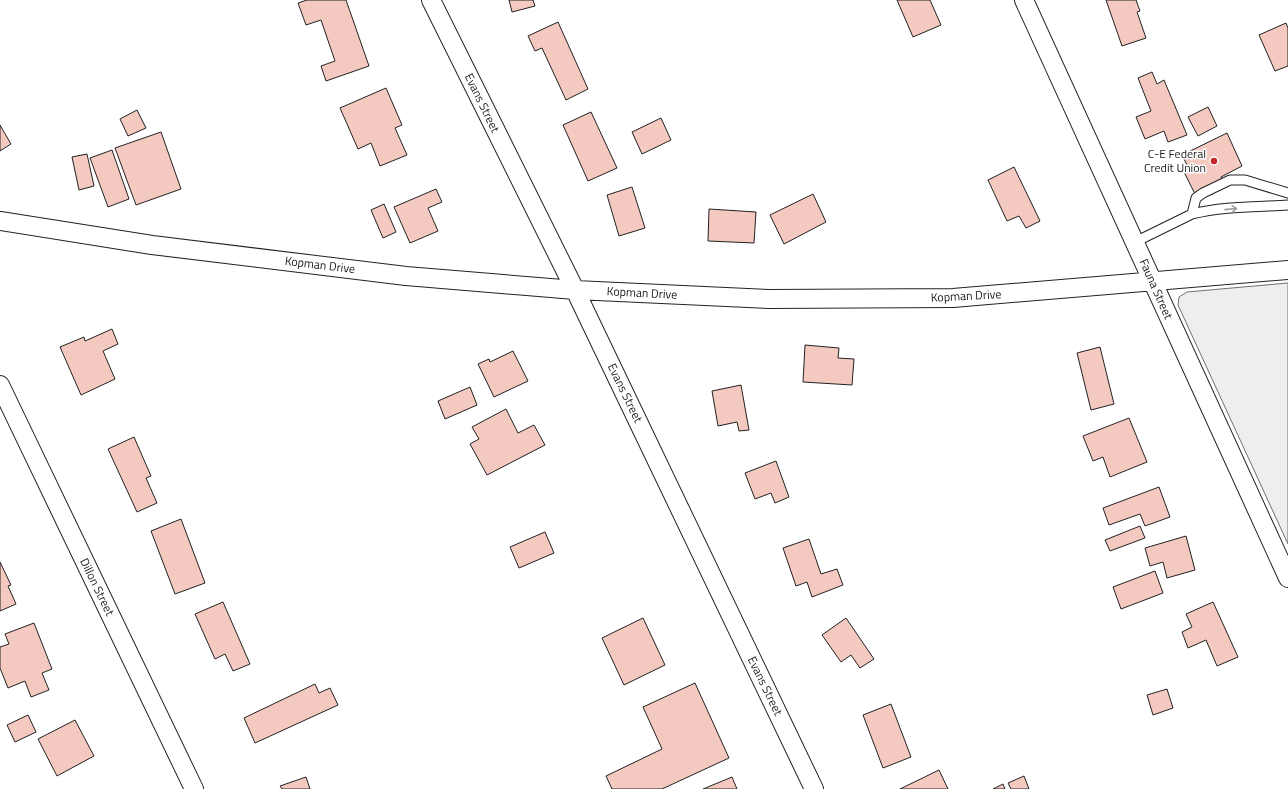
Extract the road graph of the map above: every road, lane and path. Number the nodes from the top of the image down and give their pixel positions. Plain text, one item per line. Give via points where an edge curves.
1 (431, 0) edge
2 (1024, 0) edge
3 (1288, 193) edge
4 (1288, 205) edge
5 (1192, 214) junction
6 (0, 221) edge
7 (1135, 242) junction
8 (1288, 270) edge
9 (1152, 282) junction
10 (575, 290) junction
11 (0, 385) edge
12 (1288, 578) edge
13 (194, 789) edge
14 (814, 789) edge

1 - 10 street, Evans Street
2 - 7 street, Fauna Street
3 - 5 lane via 1245,180 1230,180 1196,198
5 -> 4 lane via 1244,207
5 - 7 lane
6 - 10 street, Kopman Drive via 152,245 406,276
7 - 9 street, Fauna Street
8 - 9 street, Kopman Drive
9 - 10 street, Kopman Drive via 953,298 769,298
9 - 12 street, Fauna Street
10 - 14 street, Evans Street
11 - 13 street, Dillon Street

